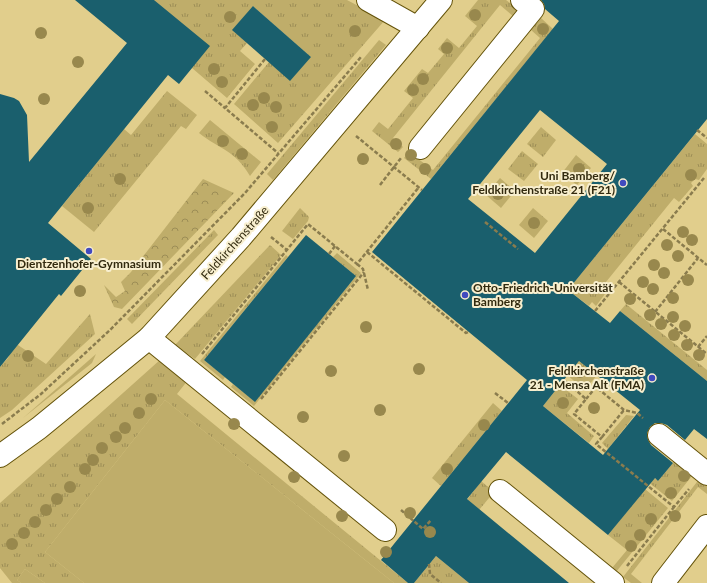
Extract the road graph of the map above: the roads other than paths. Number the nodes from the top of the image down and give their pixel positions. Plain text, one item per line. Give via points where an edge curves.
1 (368, 0) edge
2 (441, 0) edge
3 (522, 0) edge
4 (418, 28) junction
5 (420, 148) dead end
6 (149, 338) junction
7 (659, 435) dead end
8 (0, 456) edge
9 (705, 472) edge
10 (500, 491) dead end
11 (707, 526) edge
12 (385, 530) dead end
13 (618, 577) edge
14 (663, 583) edge

1 - 4 street
2 - 4 street, Feldkirchenstraße
3 - 5 street via 533,8
4 - 6 street, Feldkirchenstraße via 245,232
6 - 8 street, Feldkirchenstraße via 39,428
6 - 12 street
7 - 9 street
10 - 13 street
11 - 14 street

